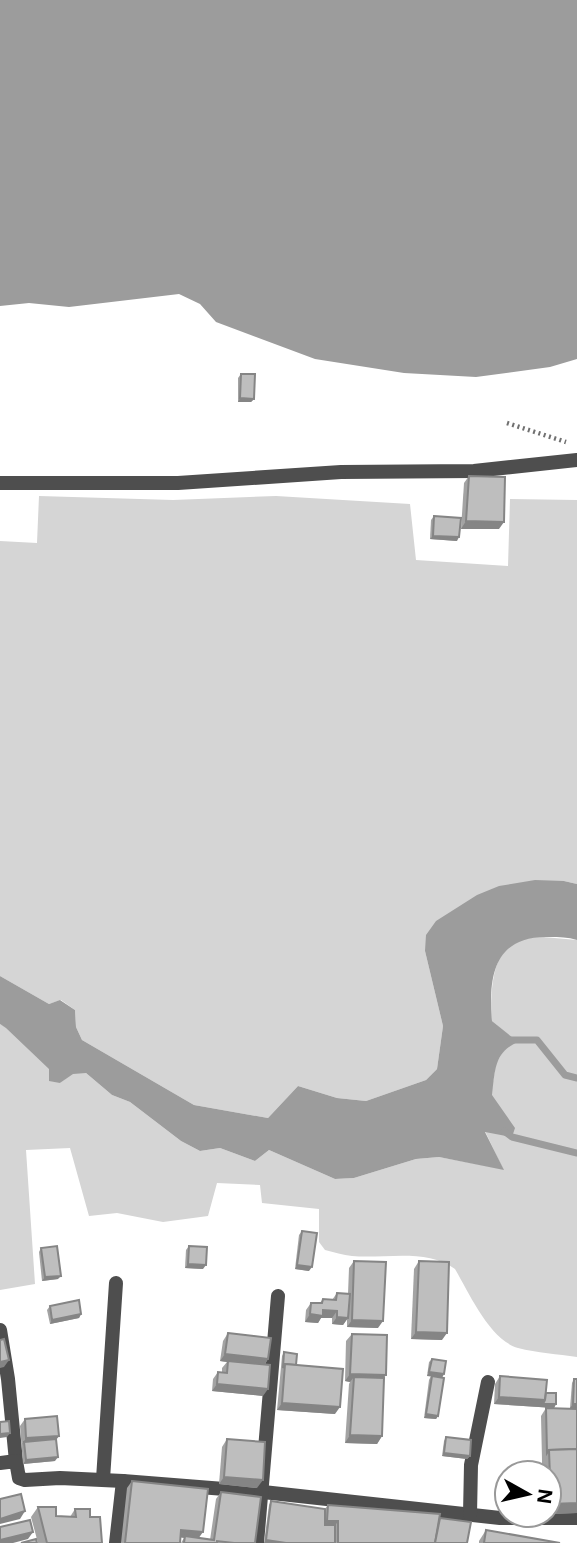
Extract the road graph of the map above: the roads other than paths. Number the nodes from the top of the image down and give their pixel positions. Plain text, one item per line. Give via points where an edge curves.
1 (577, 460) edge
2 (0, 483) edge
3 (116, 1283) dead end
4 (278, 1296) dead end
5 (0, 1330) edge
6 (488, 1382) dead end
7 (16, 1461) junction
8 (0, 1463) edge
9 (103, 1479) junction
10 (122, 1481) junction
11 (263, 1492) junction
12 (470, 1514) junction
13 (577, 1518) edge
14 (116, 1543) edge
15 (257, 1543) edge

1 - 2 street via 474,471 341,472 178,483
3 - 9 street
4 - 11 street
5 - 7 street
6 - 12 street via 471,1465
7 - 8 street
7 - 9 street via 19,1478 25,1480
9 - 10 street
10 - 11 street
10 - 14 street
11 - 12 street
11 - 15 street
12 - 13 street

